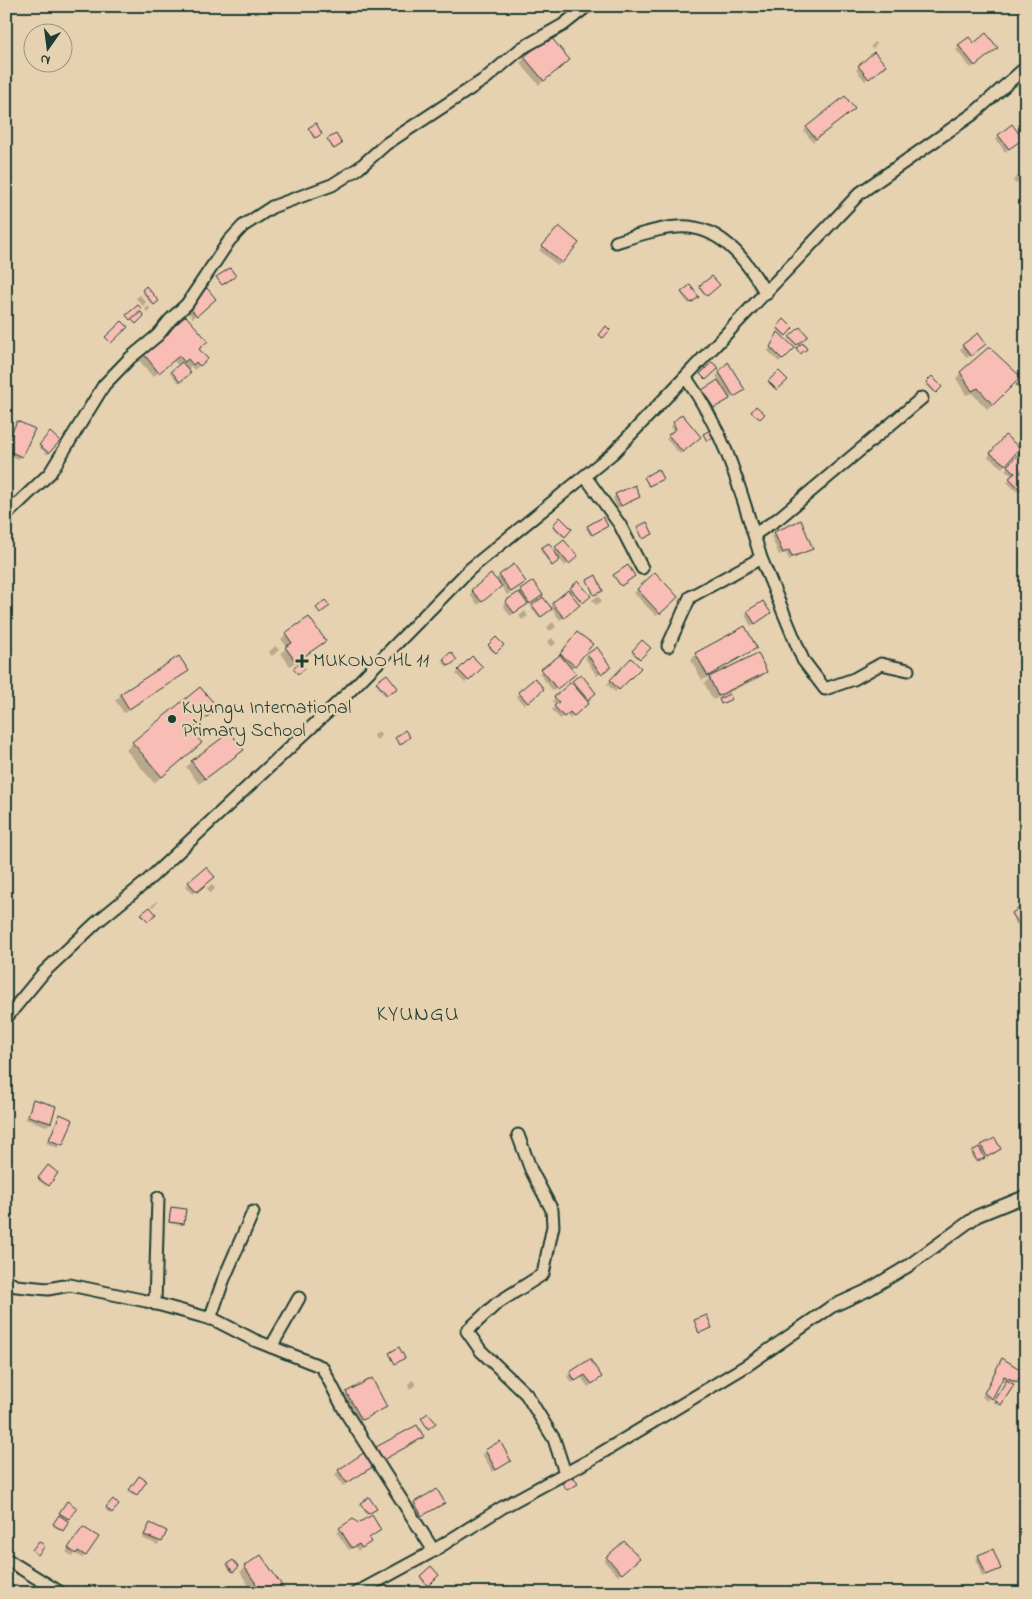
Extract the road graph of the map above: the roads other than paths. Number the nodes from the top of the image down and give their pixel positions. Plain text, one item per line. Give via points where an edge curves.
1 (586, 6) edge
2 (1026, 67) edge
3 (616, 242) dead end
4 (766, 294) junction
5 (686, 378) junction
6 (922, 398) dead end
7 (585, 476) junction
8 (6, 515) edge
9 (754, 534) junction
10 (761, 558) junction
11 (642, 568) dead end
12 (668, 646) dead end
13 (908, 670) dead end
14 (6, 1018) edge
15 (518, 1135) dead end
16 (1026, 1196) edge
17 (158, 1198) dead end
18 (253, 1212) dead end
19 (6, 1281) edge
20 (299, 1298) dead end
21 (155, 1304) junction
22 (210, 1319) junction
23 (271, 1347) junction
24 (565, 1473) junction
25 (434, 1550) junction
26 (6, 1559) edge
27 (61, 1593) edge
28 (356, 1593) edge

1 - 8 street via 386,144 359,168 332,185 272,207 243,226 229,241 188,304 104,385 50,473
2 - 4 street via 973,114 860,193
3 - 4 street via 646,232 695,228 727,242 753,270
4 - 5 street
5 - 7 street via 613,453
5 - 9 street via 719,432
6 - 9 street via 779,518
7 - 11 street via 620,525
7 - 14 street via 470,569 348,693 146,882 44,972
9 - 10 street
10 - 12 street via 690,597
10 - 13 street via 803,660 825,689 854,679 881,664
15 - 24 street via 552,1210 553,1226 543,1274 496,1304 467,1331 491,1362 526,1394 554,1439
16 - 24 street via 977,1216 908,1266 831,1307 746,1366
17 - 21 street
18 - 22 street
19 - 21 street via 16,1286 48,1289 70,1285 97,1289
20 - 23 street
21 - 22 street
22 - 23 street
23 - 25 street via 322,1368 346,1413
24 - 25 street via 502,1507
25 - 28 street
26 - 27 street

